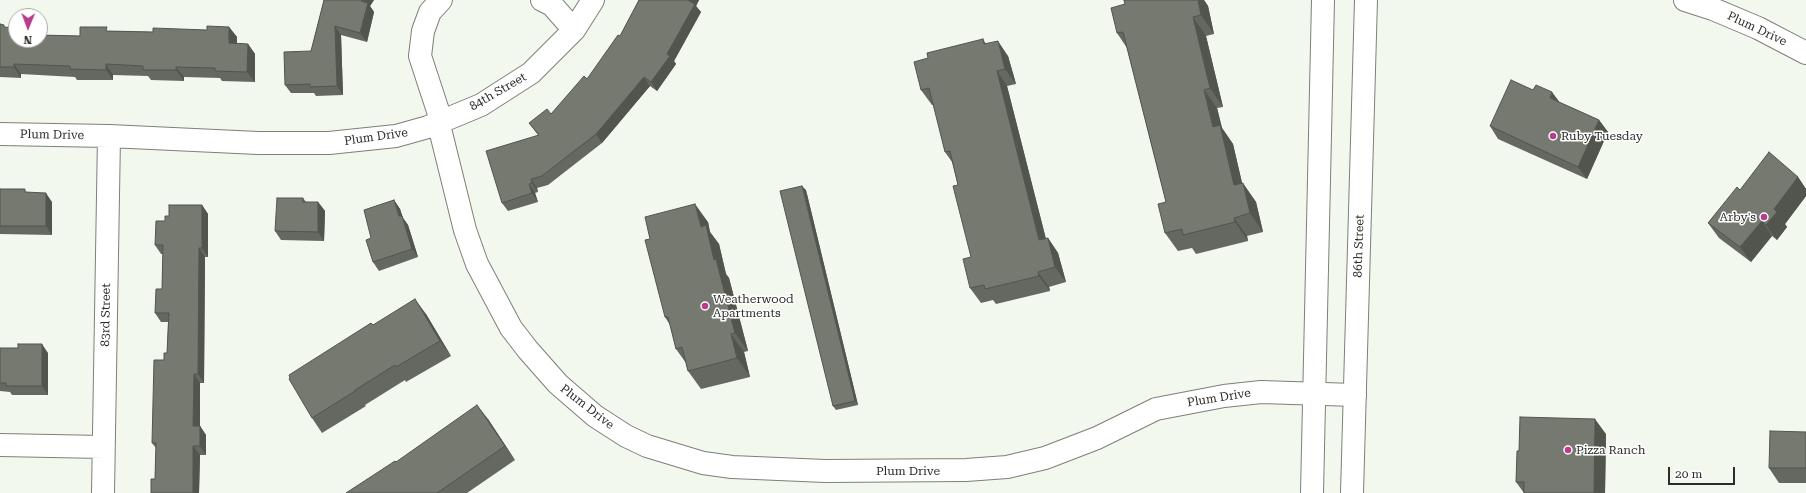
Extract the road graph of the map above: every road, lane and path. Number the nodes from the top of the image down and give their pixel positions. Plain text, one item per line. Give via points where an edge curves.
1 (441, 0) edge
2 (542, 0) edge
3 (593, 0) edge
4 (1322, 0) edge
5 (1366, 0) edge
6 (1685, 0) edge
7 (574, 30) junction
8 (1806, 53) edge
9 (440, 122) junction
10 (0, 134) edge
11 (109, 136) junction
12 (1315, 394) junction
13 (1355, 395) junction
14 (0, 445) edge
15 (103, 447) junction
16 (102, 493) edge
17 (1312, 493) edge
18 (1352, 493) edge

1 - 9 street via 430,12 422,31 420,56
2 - 7 street via 552,5
3 - 7 street, 84th Street
4 - 12 street
5 - 13 street, 86th Street
6 - 8 street, Plum Drive via 1758,28
7 - 9 street, 84th Street via 531,73 481,105
9 - 11 street, Plum Drive via 396,136 329,143 258,143
9 - 12 street, Plum Drive via 463,222 477,264 511,328 558,384 595,416 647,446 703,463 732,468 958,471 1007,467 1045,458 1097,438 1156,409 1261,392
10 - 11 street, Plum Drive
11 - 15 street, 83rd Street
12 - 13 street, Plum Drive
12 - 17 street
13 - 18 street, 86th Street
14 - 15 street
15 - 16 street, 83rd Street

